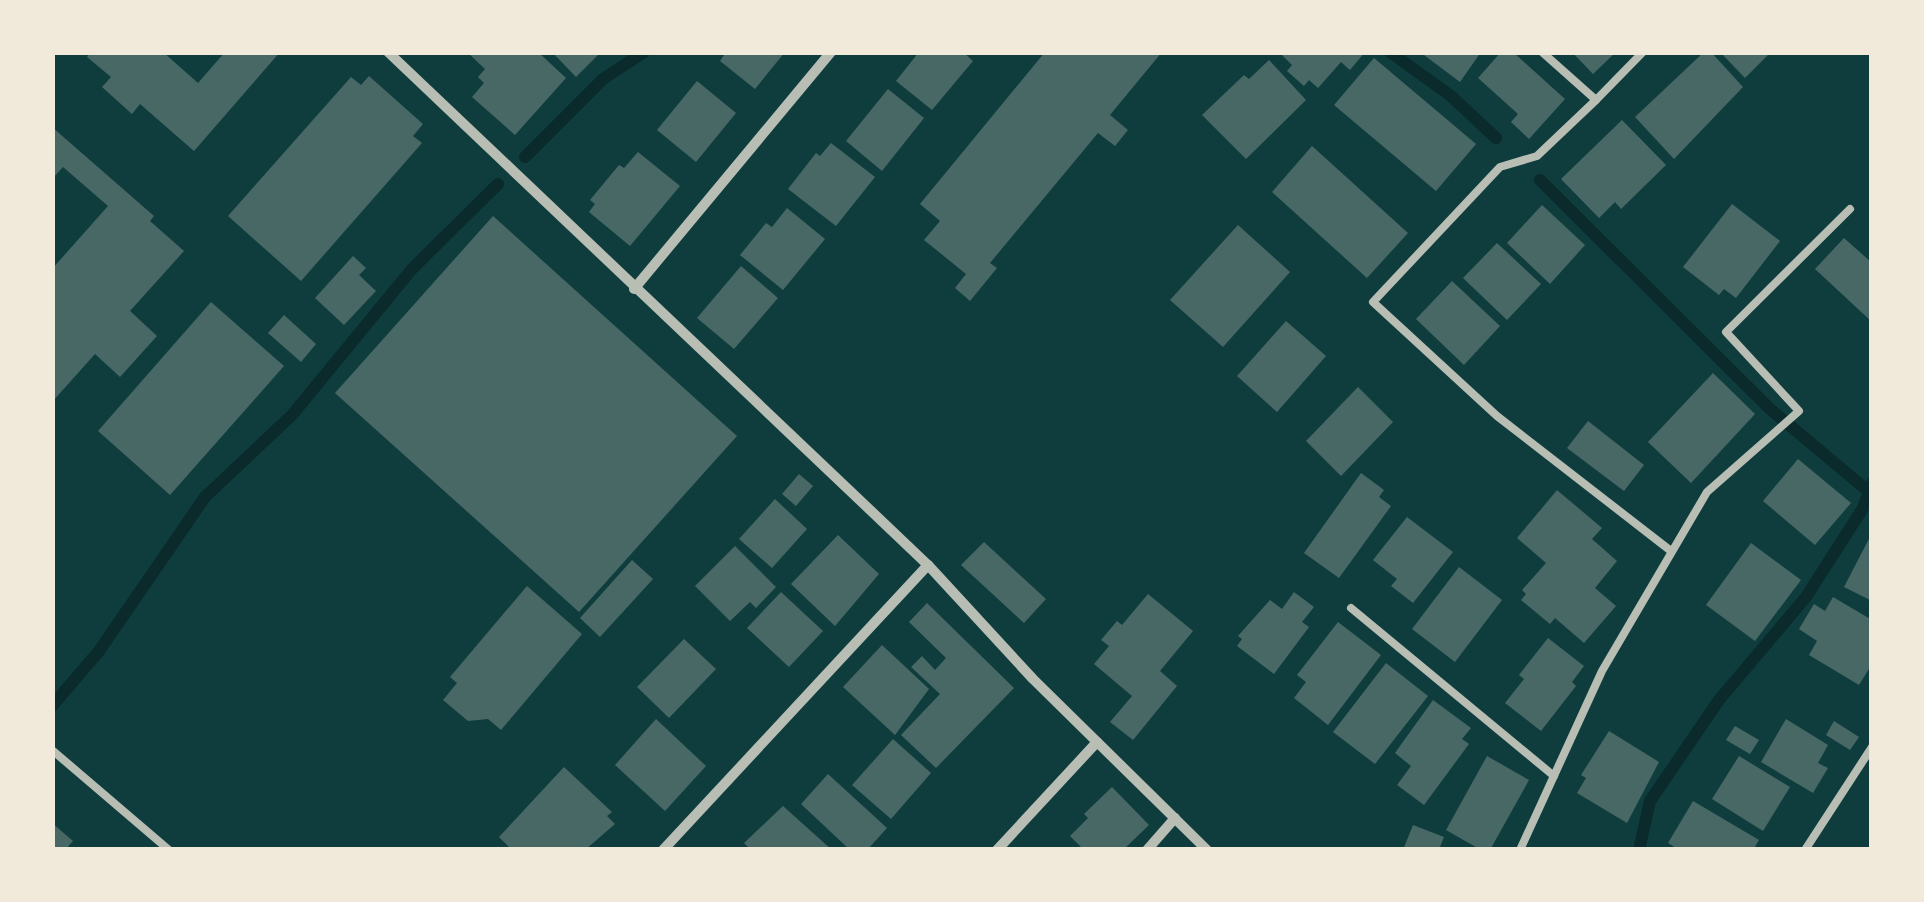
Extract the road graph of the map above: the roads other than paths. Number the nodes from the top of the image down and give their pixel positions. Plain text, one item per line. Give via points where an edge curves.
1 (832, 52) edge
2 (1542, 52) edge
3 (1643, 52) edge
4 (396, 54) edge
5 (1596, 100) junction
6 (1850, 209) dead end
7 (634, 289) junction
8 (1670, 551) junction
9 (928, 564) junction
10 (1350, 608) dead end
11 (1096, 742) junction
12 (1872, 747) edge
13 (52, 750) edge
14 (1554, 776) junction
15 (1175, 818) junction
16 (169, 850) edge
17 (663, 850) edge
18 (996, 850) edge
19 (1147, 850) edge
20 (1206, 850) edge
21 (1520, 850) edge
22 (1805, 850) edge

1 - 7 street
2 - 5 lane
3 - 5 lane
4 - 7 street
5 - 8 lane via 1538,156 1500,167 1373,302 1497,416
6 - 8 lane via 1726,332 1798,411 1707,492
7 - 9 street
8 - 14 lane via 1602,671
9 - 11 street
9 - 17 street
10 - 14 lane
11 - 15 street
11 - 18 street
12 - 22 lane
13 - 16 lane
14 - 21 lane
15 - 19 street
15 - 20 street

